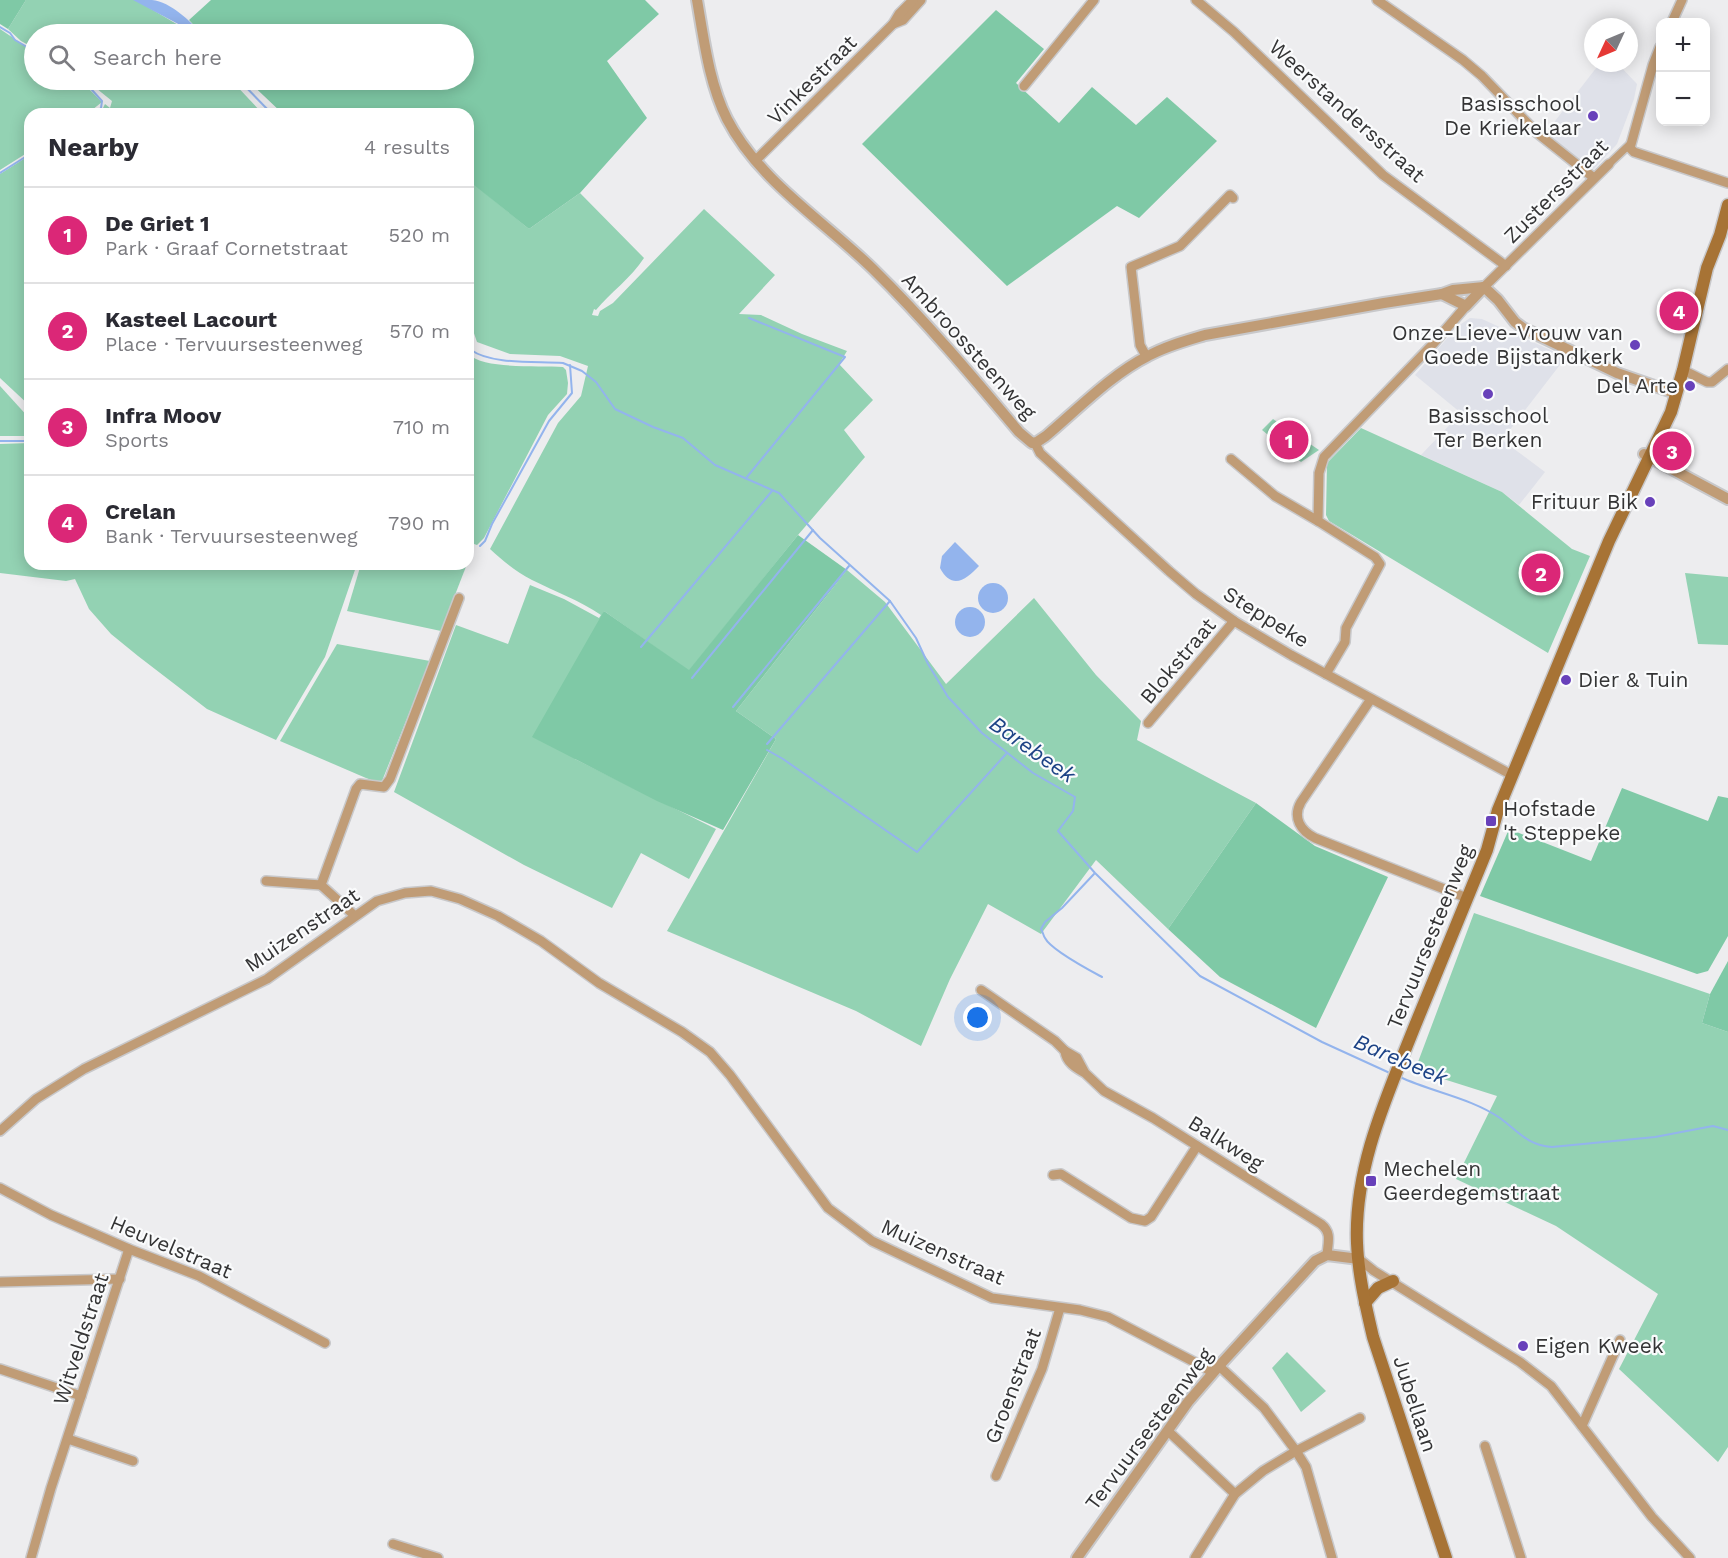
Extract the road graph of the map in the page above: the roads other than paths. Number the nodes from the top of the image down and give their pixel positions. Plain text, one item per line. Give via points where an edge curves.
1 (697, 0) edge
2 (912, 0) edge
3 (921, 0) edge
4 (1094, 0) edge
5 (1196, 0) edge
6 (1377, 0) edge
7 (1682, 0) edge
8 (1674, 18) edge
9 (893, 24) junction
10 (1656, 57) edge
11 (1024, 86) dead end
12 (1629, 145) junction
13 (756, 160) junction
14 (1610, 164) joint
15 (1594, 178) junction
16 (1728, 183) edge
17 (1233, 198) dead end
18 (1728, 205) edge
19 (1726, 222) edge
20 (1506, 266) junction
21 (1484, 287) junction
22 (1442, 294) junction
23 (1466, 306) junction
24 (1146, 356) junction
25 (1728, 369) edge
26 (1683, 370) junction
27 (1675, 393) junction
28 (1035, 443) junction
29 (1647, 455) junction
30 (1231, 459) dead end
31 (1728, 499) edge
32 (1318, 521) junction
33 (459, 598) dead end
34 (1234, 621) junction
35 (1326, 674) junction
36 (1371, 699) junction
37 (1148, 723) dead end
38 (1512, 775) junction
39 (266, 882) dead end
40 (321, 885) junction
41 (1467, 898) junction
42 (355, 916) junction
43 (981, 990) dead end
44 (0, 1131) edge
45 (1197, 1146) junction
46 (1053, 1174) dead end
47 (0, 1188) edge
48 (129, 1249) junction
49 (1327, 1255) junction
50 (1359, 1259) junction
51 (120, 1279) junction
52 (1393, 1281) junction
53 (0, 1282) edge
54 (1365, 1303) junction
55 (1060, 1308) junction
56 (1620, 1340) dead end
57 (326, 1342) dead end
58 (1216, 1369) junction
59 (0, 1370) edge
60 (81, 1396) junction
61 (1360, 1418) dead end
62 (1582, 1426) junction
63 (1168, 1431) junction
64 (68, 1439) junction
65 (1485, 1446) dead end
66 (1296, 1451) junction
67 (134, 1461) dead end
68 (996, 1476) dead end
69 (1235, 1494) junction
70 (393, 1544) dead end
71 (32, 1558) edge
72 (438, 1558) edge
73 (1077, 1558) edge
74 (1195, 1558) edge
75 (1332, 1558) edge
76 (1446, 1558) edge
77 (1521, 1558) edge
78 (1690, 1558) edge

1 - 13 street, Ambroossteenweg via 720,102
2 - 9 street, Vinkestraat
3 - 9 street, Vinkestraat via 903,20
4 - 11 street
5 - 20 street, Weerstandersstraat via 1383,175
6 - 15 street via 1463,60 1536,132
7 - 8 street
9 - 13 street, Vinkestraat
10 - 12 street
12 - 14 street, Zustersstraat
12 - 16 street, Zustersstraat via 1634,152
13 - 28 street, Ambroossteenweg via 894,290 1019,432
14 - 15 street, Zustersstraat
15 - 20 street, Zustersstraat
17 - 24 street via 1230,195 1180,246 1131,267 1140,345
18 - 19 main road, Tervuursesteenweg
19 - 26 main road, Tervuursesteenweg via 1707,268
20 - 21 street, Zustersstraat
21 - 22 street, Ambroossteenweg
21 - 23 street
21 - 27 street via 1523,328 1617,373
22 - 23 street
22 - 24 street, Ambroossteenweg via 1205,335
23 - 32 street via 1324,457 1319,473
24 - 28 street, Ambroossteenweg
25 - 26 street via 1712,382
26 - 27 main road, Tervuursesteenweg
27 - 29 main road, Tervuursesteenweg via 1671,412
28 - 34 street, Steppeke via 1040,453 1169,571
29 - 31 street
29 - 38 main road, Tervuursesteenweg
30 - 32 street via 1275,496
32 - 35 street via 1380,564
33 - 40 street via 388,782 384,787 360,784 356,789
34 - 35 street, Steppeke
34 - 37 street, Blokstraat
35 - 36 street, Steppeke
36 - 38 street, Steppeke
36 - 41 street via 1301,802 1299,823 1315,838
38 - 41 main road, Tervuursesteenweg
39 - 40 street
40 - 42 street
41 - 50 main road, Tervuursesteenweg via 1390,1086 1365,1162 1358,1214
42 - 44 street, Muizenstraat via 267,979 62,1082
42 - 55 street, Muizenstraat via 377,900 431,891 498,916 710,1052 828,1208 855,1230 885,1249 992,1298
43 - 45 street, Balkweg via 1071,1053 1104,1091
45 - 46 street via 1151,1218 1145,1221 1131,1218 1060,1174
45 - 49 street, Balkweg via 1327,1229
47 - 48 street, Heuvelstraat
48 - 51 street, Witveldstraat
48 - 57 street, Heuvelstraat via 199,1276
49 - 50 street
49 - 58 street, Tervuursesteenweg via 1315,1262
50 - 52 street
50 - 54 main road, Jubellaan
51 - 53 street
51 - 60 street, Witveldstraat
52 - 54 main road via 1378,1288
52 - 62 street via 1520,1362 1551,1386
54 - 76 main road, Jubellaan
55 - 58 street, Muizenstraat via 1108,1317 1202,1366
55 - 68 street, Groenstraat via 1042,1369
56 - 62 street
58 - 63 street, Tervuursesteenweg
58 - 66 street, Muizenstraat via 1264,1408
59 - 60 street
60 - 64 street, Witveldstraat
61 - 66 street
62 - 78 street via 1652,1517
63 - 69 street
63 - 73 street, Tervuursesteenweg
64 - 67 street, Witveldstraat
64 - 71 street, Witveldstraat
65 - 77 street
66 - 69 street
66 - 75 street, Muizenstraat via 1306,1467
69 - 74 street
70 - 72 street

